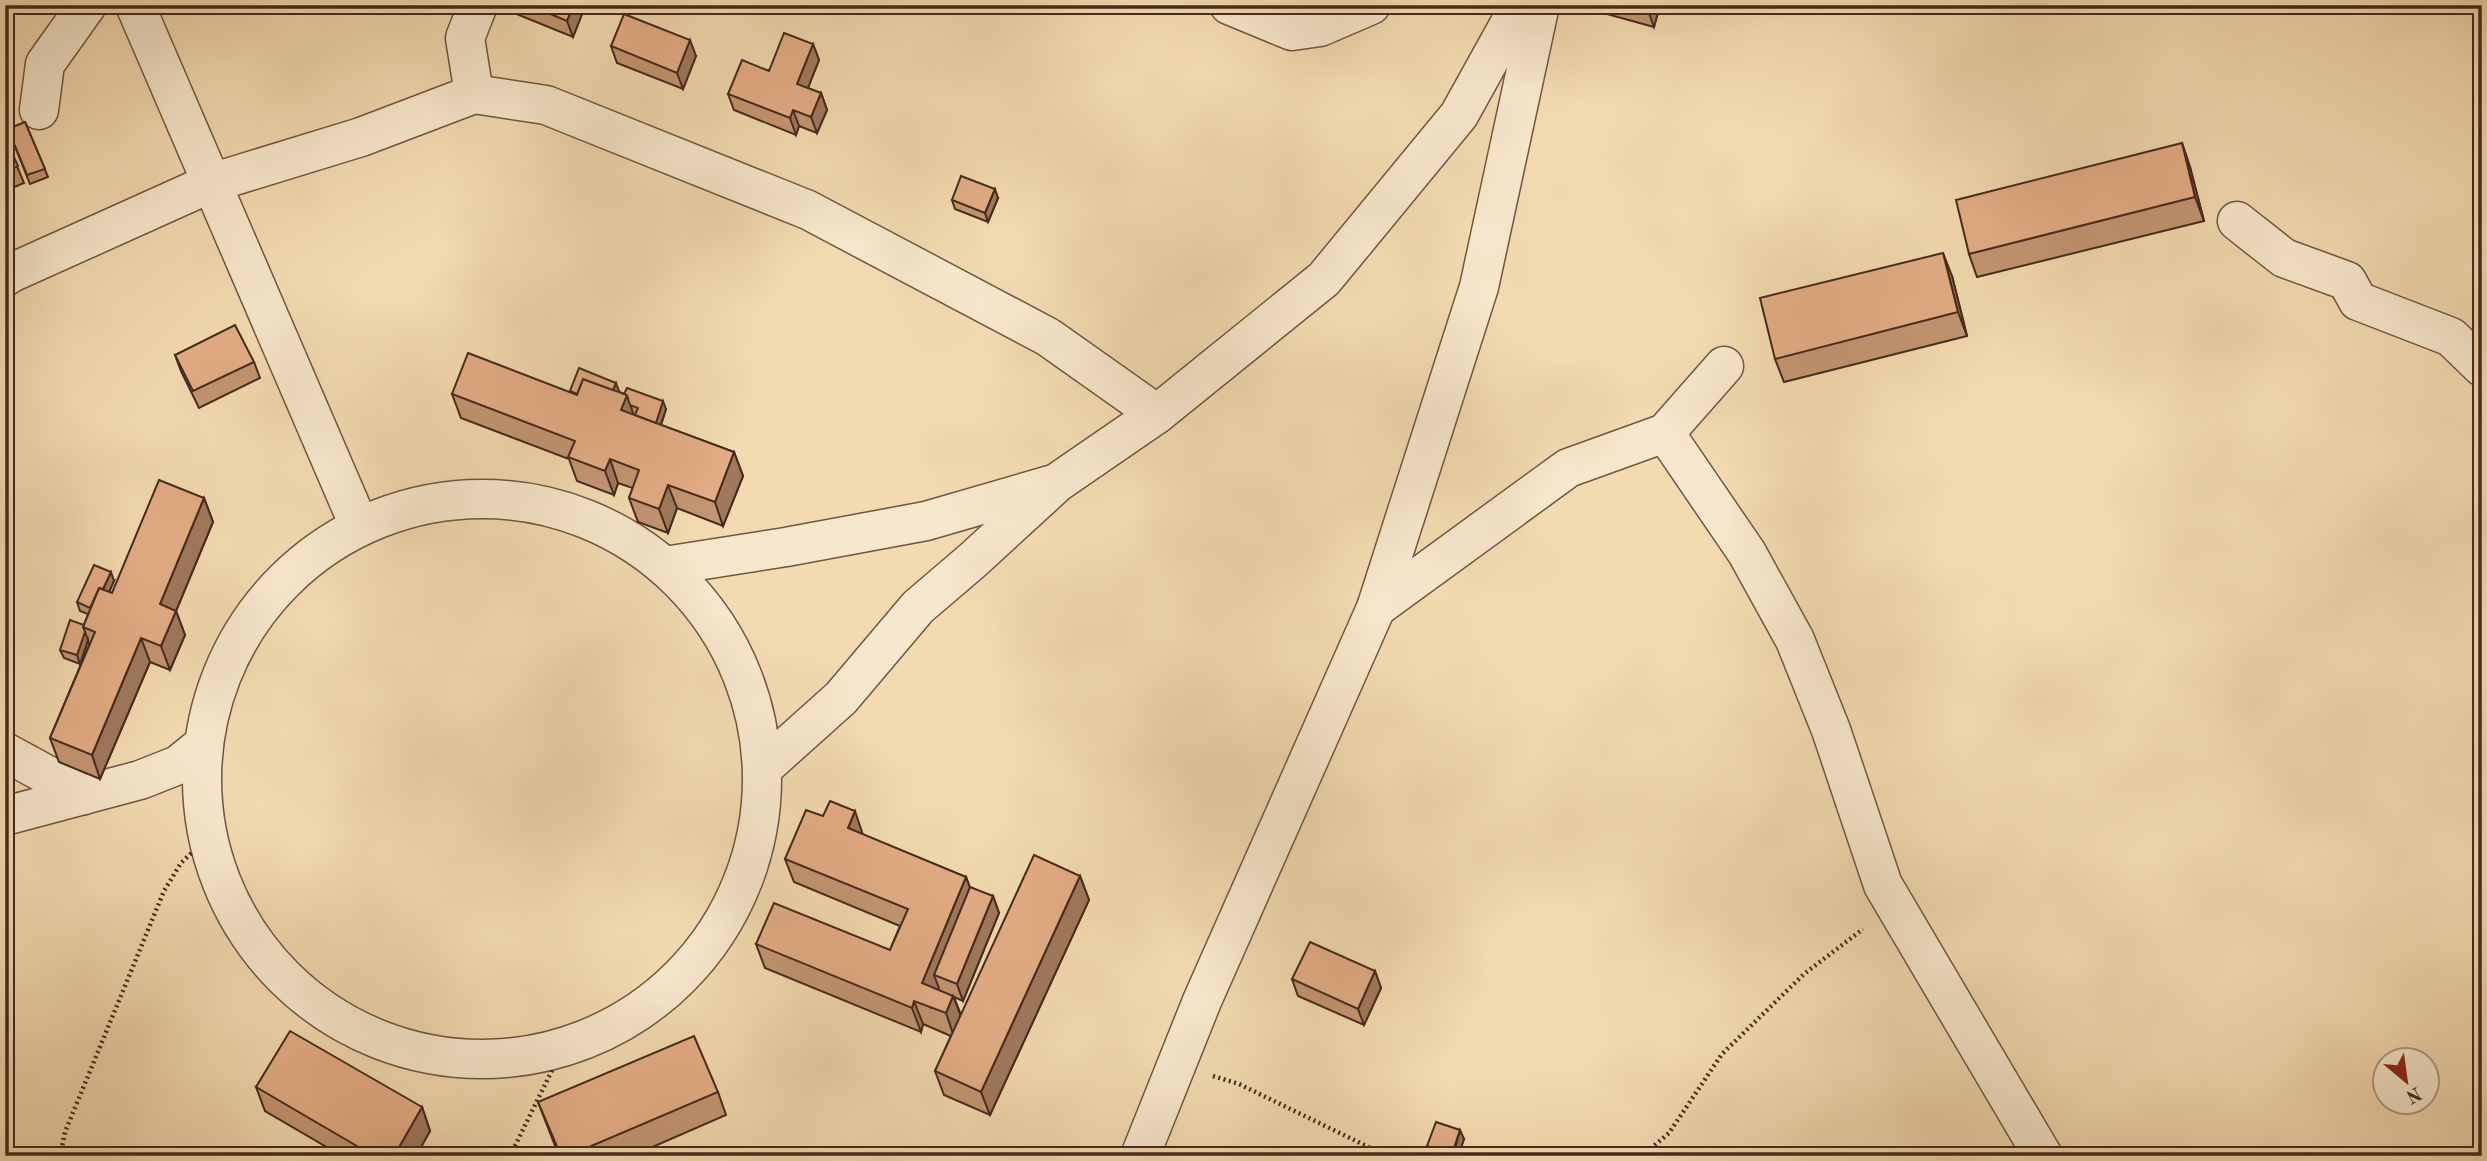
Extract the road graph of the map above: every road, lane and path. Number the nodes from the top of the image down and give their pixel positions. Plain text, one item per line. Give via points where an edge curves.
1 (87, 5) edge
2 (135, 5) edge
3 (478, 5) edge
4 (1229, 5) edge
5 (1371, 5) edge
6 (1520, 5) edge
7 (1540, 5) edge
8 (474, 94) junction
9 (39, 110) dead end
10 (211, 183) junction
11 (2237, 221) dead end
12 (5, 277) edge
13 (1724, 366) dead end
14 (2482, 368) edge
15 (1157, 414) junction
16 (1665, 433) junction
17 (1058, 482) junction
18 (358, 523) junction
19 (665, 566) junction
20 (1376, 608) junction
21 (204, 744) junction
22 (5, 752) edge
23 (763, 768) junction
24 (84, 795) junction
25 (5, 816) edge
26 (210, 835) junction
27 (1894, 905) junction
28 (561, 1052) junction
29 (1176, 1065) junction
30 (60, 1156) edge
31 (510, 1156) edge
32 (1140, 1156) edge
33 (1387, 1156) edge
34 (1642, 1156) edge
35 (2043, 1156) edge

1 - 9 street via 45,64
2 - 10 street
3 - 8 street via 465,38
4 - 5 street via 1292,31 1320,27
6 - 15 street via 1459,115 1324,279
7 - 20 street via 1479,287
8 - 10 street via 361,136
8 - 15 street via 546,105 808,210 1048,337
10 - 12 street
10 - 18 street
11 - 14 street via 2284,258 2347,281 2358,301 2451,337
13 - 16 street
15 - 17 street
16 - 20 street via 1568,468
16 - 27 street via 1747,553 1795,640 1831,730 1882,885
17 - 19 street via 926,521
17 - 23 street via 918,607 841,698
18 - 19 street via 401,507 447,498 541,505 607,528
18 - 21 street via 318,547 282,577 254,616 230,656 213,699
19 - 23 street via 721,638 741,680
20 - 29 street
21 - 24 street via 178,765
21 - 26 street via 201,791
22 - 24 street
23 - 28 street via 761,814 751,859 710,947 681,982 645,1012 605,1036
24 - 25 street
26 - 28 street via 224,880 257,941 304,993 341,1020 382,1041 471,1062 517,1061
26 - 30 path via 181,863 164,891 65,1132
27 - 34 path via 1804,974 1723,1054 1670,1133
27 - 35 street
28 - 31 path
29 - 32 street
29 - 33 path via 1239,1084

